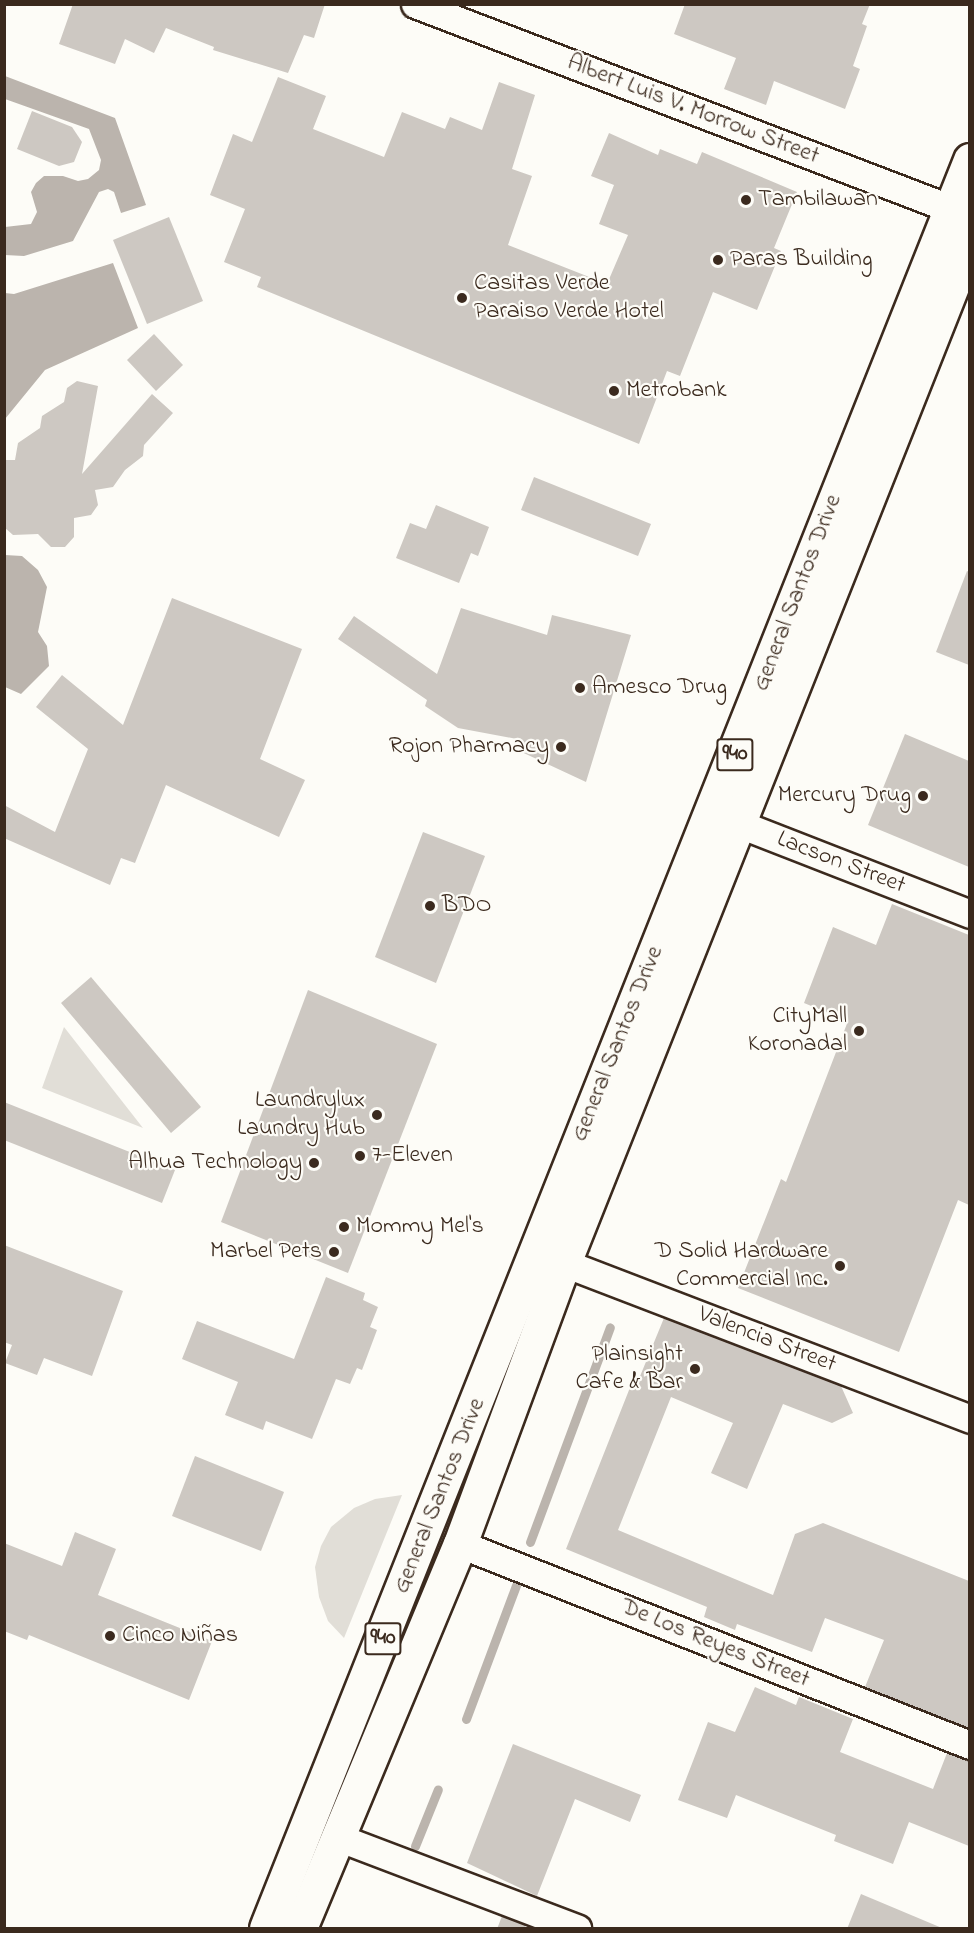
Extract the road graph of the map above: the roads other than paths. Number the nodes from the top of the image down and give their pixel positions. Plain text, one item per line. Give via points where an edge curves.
1 (416, 4) edge
2 (969, 160) edge
3 (960, 213) edge
4 (969, 241) edge
5 (726, 818) junction
6 (969, 914) edge
7 (564, 1263) junction
8 (969, 1419) edge
9 (460, 1544) junction
10 (969, 1745) edge
11 (338, 1837) junction
12 (266, 1929) edge
13 (300, 1929) edge
14 (577, 1929) edge

1 - 3 street, Albert Luis V. Morrow Street
2 - 3 highway, General Santos Drive / 940
3 - 5 highway, General Santos Drive / 940
4 - 5 highway, General Santos Drive / 940
5 - 6 street, Lacson Street
5 - 7 highway, General Santos Drive / 940
5 - 12 highway, General Santos Drive / 940
7 - 8 street, Valencia Street
7 - 9 highway, General Santos Drive / 940
9 - 10 street, De Los Reyes Street
9 - 11 highway, General Santos Drive / 940
11 - 13 highway, General Santos Drive / 940
11 - 14 street

